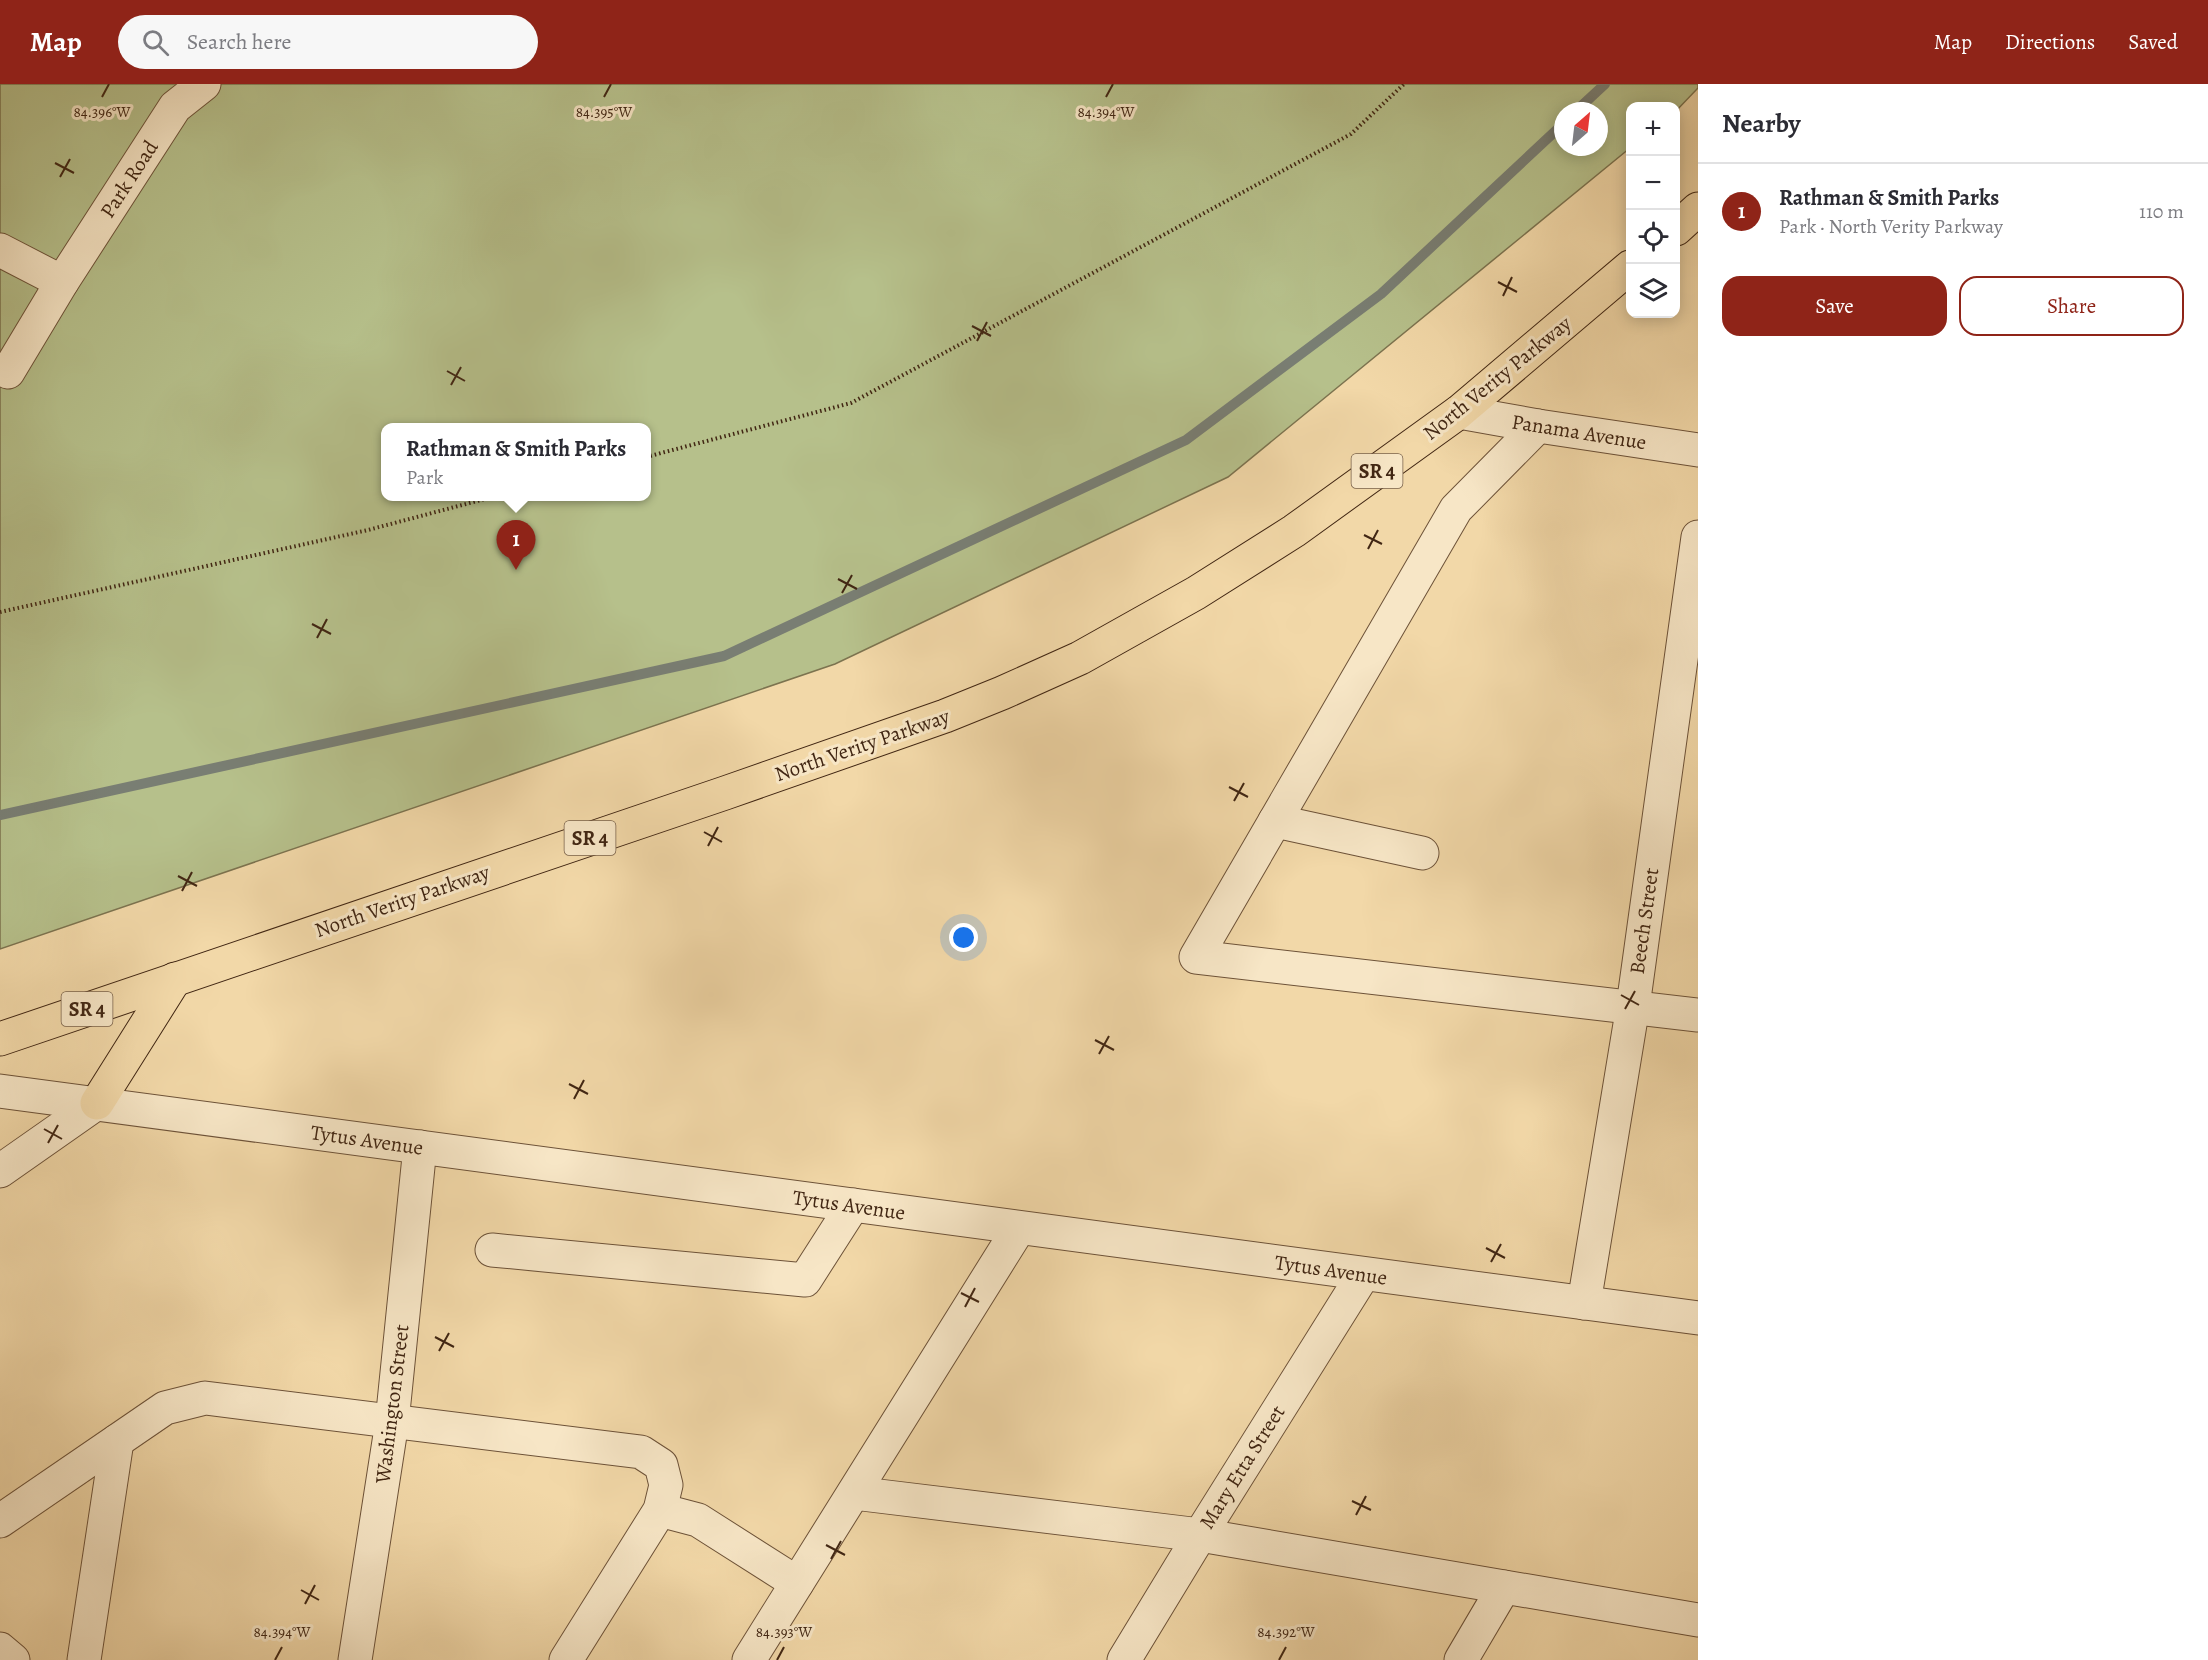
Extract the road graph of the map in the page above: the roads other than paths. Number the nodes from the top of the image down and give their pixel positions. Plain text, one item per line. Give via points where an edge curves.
1 (204, 84) edge
2 (1698, 209) edge
3 (1680, 225) edge
4 (0, 250) edge
5 (1626, 270) edge
6 (62, 282) junction
7 (8, 372) dead end
8 (1459, 412) junction
9 (1538, 426) junction
10 (1698, 450) edge
11 (1698, 537) edge
12 (1275, 821) junction
13 (1422, 853) dead end
14 (175, 979) junction
15 (1633, 1006) junction
16 (1698, 1015) edge
17 (0, 1039) edge
18 (0, 1091) edge
19 (97, 1103) junction
20 (420, 1147) junction
21 (0, 1171) edge
22 (853, 1205) junction
23 (1019, 1228) junction
24 (492, 1250) dead end
25 (1363, 1275) junction
26 (1584, 1303) junction
27 (1698, 1318) edge
28 (392, 1422) junction
29 (117, 1441) junction
30 (854, 1493) junction
31 (660, 1510) junction
32 (0, 1521) edge
33 (1200, 1535) junction
34 (797, 1583) junction
35 (1504, 1587) junction
36 (1698, 1620) edge
37 (0, 1649) edge
38 (13, 1660) edge
39 (84, 1660) edge
40 (355, 1660) edge
41 (566, 1660) edge
42 (749, 1660) edge
43 (1124, 1660) edge
44 (1461, 1660) edge

1 - 6 street, Park Road via 176,108
2 - 3 main road
4 - 6 street
5 - 8 main road, North Verity Parkway / SR 4
6 - 7 street, Park Road
8 - 9 street, Panama Avenue
8 - 14 main road, North Verity Parkway / SR 4 via 1294,531 1196,592 1080,658 1002,693 725,793
9 - 10 street, Panama Avenue
9 - 12 street via 1456,510
11 - 15 street, Beech Street
12 - 13 street
12 - 15 street via 1196,957
14 - 17 main road, North Verity Parkway / SR 4
14 - 19 main road
15 - 16 street
15 - 26 street, Beech Street
18 - 19 street, Tytus Avenue
19 - 20 street, Tytus Avenue
19 - 21 street
20 - 22 street, Tytus Avenue
20 - 28 street, Washington Street
22 - 23 street, Tytus Avenue
22 - 24 street via 805,1280
23 - 25 street, Tytus Avenue
23 - 30 street
25 - 26 street, Tytus Avenue
25 - 33 street, Mary Etta Street
26 - 27 street, Tytus Avenue
28 - 29 street via 205,1398 165,1408
28 - 31 street via 641,1452 661,1465 666,1485
28 - 40 street, Washington Street
29 - 32 street
29 - 39 street
30 - 33 street
30 - 34 street
31 - 34 street via 698,1520
31 - 41 street
33 - 35 street
33 - 43 street, Mary Etta Street
34 - 42 street
35 - 36 street
35 - 44 street
37 - 38 street

